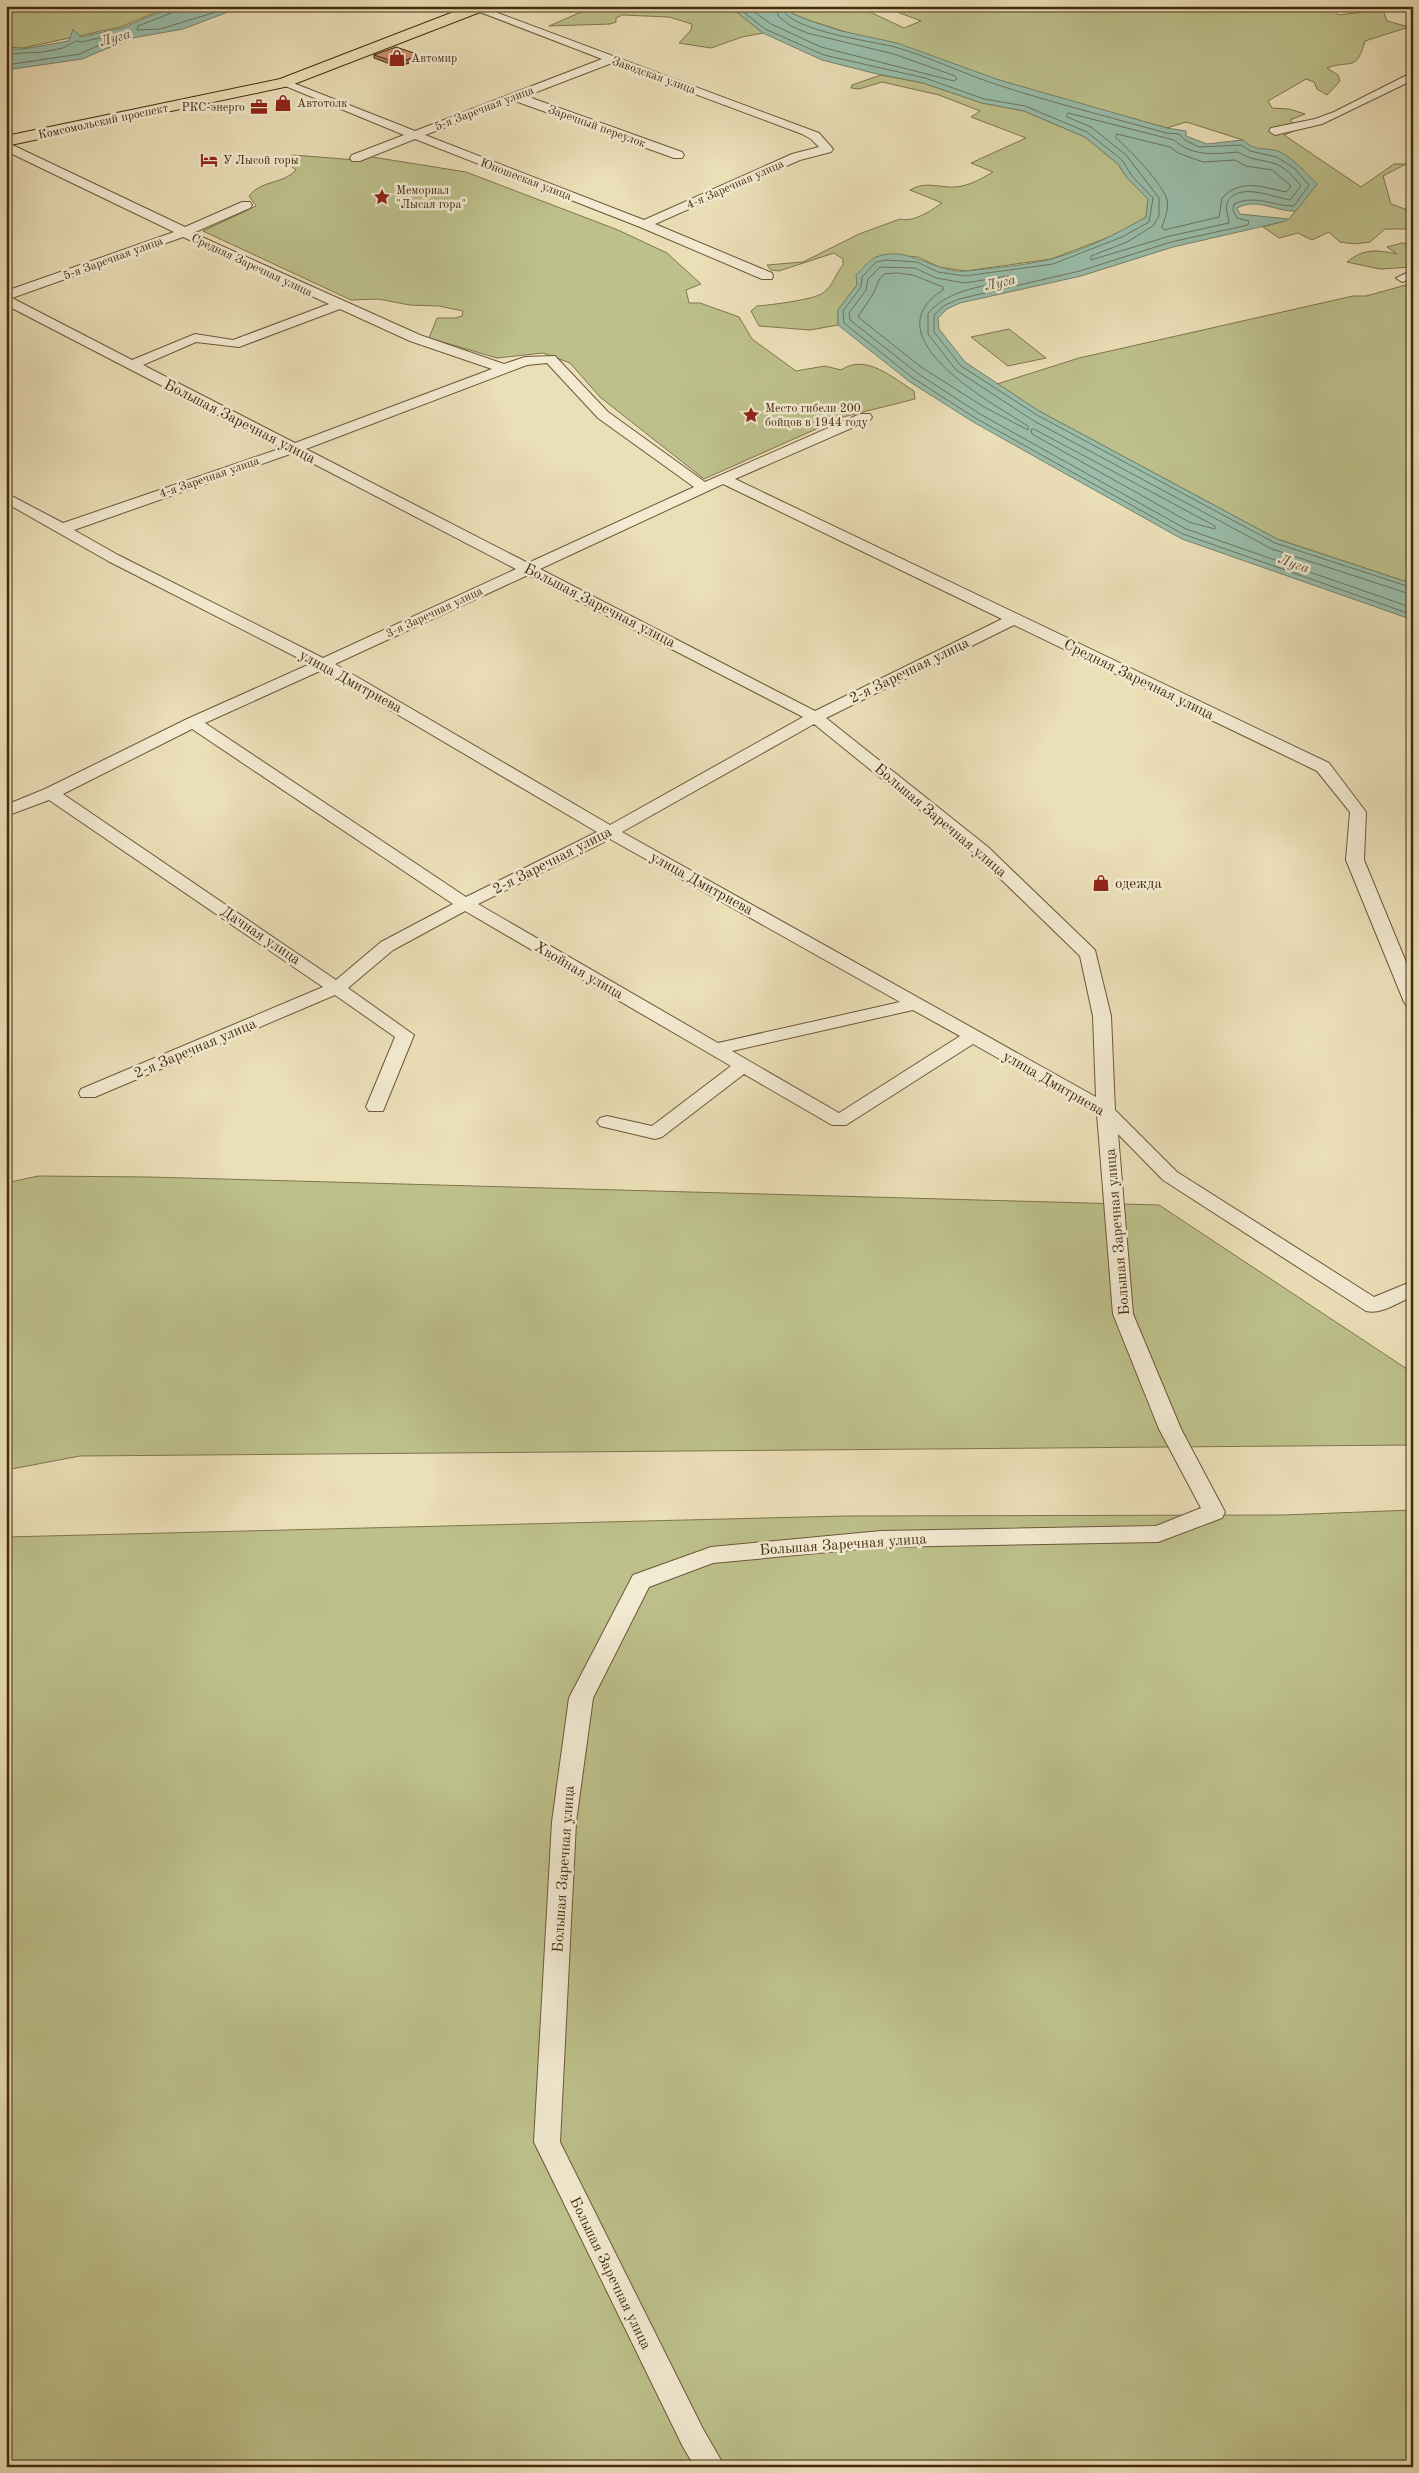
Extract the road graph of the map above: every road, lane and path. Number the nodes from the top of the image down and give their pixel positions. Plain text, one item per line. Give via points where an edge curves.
1 (480, 8) edge
2 (612, 59) junction
3 (1413, 75) edge
4 (284, 83) junction
5 (516, 97) junction
6 (1275, 130) dead end
7 (413, 135) junction
8 (6, 140) edge
9 (6, 146) edge
10 (827, 149) joint
11 (678, 155) dead end
12 (356, 158) dead end
13 (246, 204) dead end
14 (644, 224) junction
15 (185, 232) junction
16 (767, 276) dead end
17 (6, 298) edge
18 (338, 305) junction
19 (132, 365) junction
20 (505, 369) junction
21 (865, 417) dead end
22 (292, 448) junction
23 (723, 480) junction
24 (704, 488) junction
25 (6, 496) edge
26 (61, 529) junction
27 (528, 568) junction
28 (1013, 619) junction
29 (323, 664) junction
30 (815, 717) junction
31 (193, 722) junction
32 (51, 793) junction
33 (6, 811) edge
34 (610, 832) junction
35 (465, 904) junction
36 (338, 988) junction
37 (1413, 1002) edge
38 (917, 1004) junction
39 (973, 1036) junction
40 (715, 1049) junction
41 (744, 1066) junction
42 (88, 1092) dead end
43 (376, 1107) dead end
44 (1106, 1111) junction
45 (607, 1122) dead end
46 (1413, 1288) edge
47 (711, 2467) edge

1 - 2 street, Заводская улица
1 - 4 main road, Комсомольский проспект
2 - 5 street, 5-я Заречная улица
2 - 10 street, Заводская улица via 806,131
3 - 6 street via 1318,122
4 - 7 street, Юношеская улица
4 - 8 main road, Комсомольский проспект
5 - 7 street, 5-я Заречная улица
5 - 11 street, Заречный переулок
7 - 12 street, 5-я Заречная улица
7 - 14 street, Юношеская улица
9 - 15 street, Средняя Заречная улица
10 - 14 street, 4-я Заречная улица via 796,157
13 - 15 street, 5-я Заречная улица
14 - 16 street, Юношеская улица
15 - 17 street, 5-я Заречная улица
15 - 18 street, Средняя Заречная улица
17 - 19 street, Большая Заречная улица
18 - 19 street via 234,344 195,338
18 - 20 street, Средняя Заречная улица via 415,338
19 - 22 street, Большая Заречная улица
20 - 22 street, 4-я Заречная улица
20 - 24 street, 4-я Заречная улица via 550,359 603,415
21 - 23 street, 3-я Заречная улица
22 - 26 street, 4-я Заречная улица
22 - 27 street, Большая Заречная улица
23 - 24 street, 3-я Заречная улица
23 - 28 street, Средняя Заречная улица
24 - 27 street, 3-я Заречная улица
25 - 26 street, улица Дмитриева
26 - 29 street, улица Дмитриева
27 - 29 street, 3-я Заречная улица
27 - 30 street, Большая Заречная улица
28 - 30 street, 2-я Заречная улица
28 - 37 street, Средняя Заречная улица via 1322,767 1358,812 1355,860
29 - 31 street, 3-я Заречная улица
29 - 34 street, улица Дмитриева
30 - 34 street, 2-я Заречная улица
30 - 44 street, Большая Заречная улица via 982,851 1089,954 1102,1016
31 - 32 street, 3-я Заречная улица
31 - 35 street, Хвойная улица
32 - 33 street, 3-я Заречная улица
32 - 36 street, Дачная улица
34 - 35 street, 2-я Заречная улица
34 - 38 street, улица Дмитриева
35 - 36 street, 2-я Заречная улица via 388,946
35 - 40 street, Хвойная улица
36 - 42 street, 2-я Заречная улица
36 - 43 street, Дачная улица via 405,1035
38 - 39 street, улица Дмитриева
38 - 40 street
39 - 41 street, Хвойная улица via 839,1121
39 - 44 street, улица Дмитриева
40 - 41 street, Хвойная улица
41 - 45 street via 655,1133
44 - 46 street, улица Дмитриева via 1170,1176 1373,1306
44 - 47 street, Большая Заречная улица via 1123,1314 1170,1429 1214,1512 1158,1534 881,1539 711,1555 641,1581 581,1698 564,1822 546,2142 693,2438

